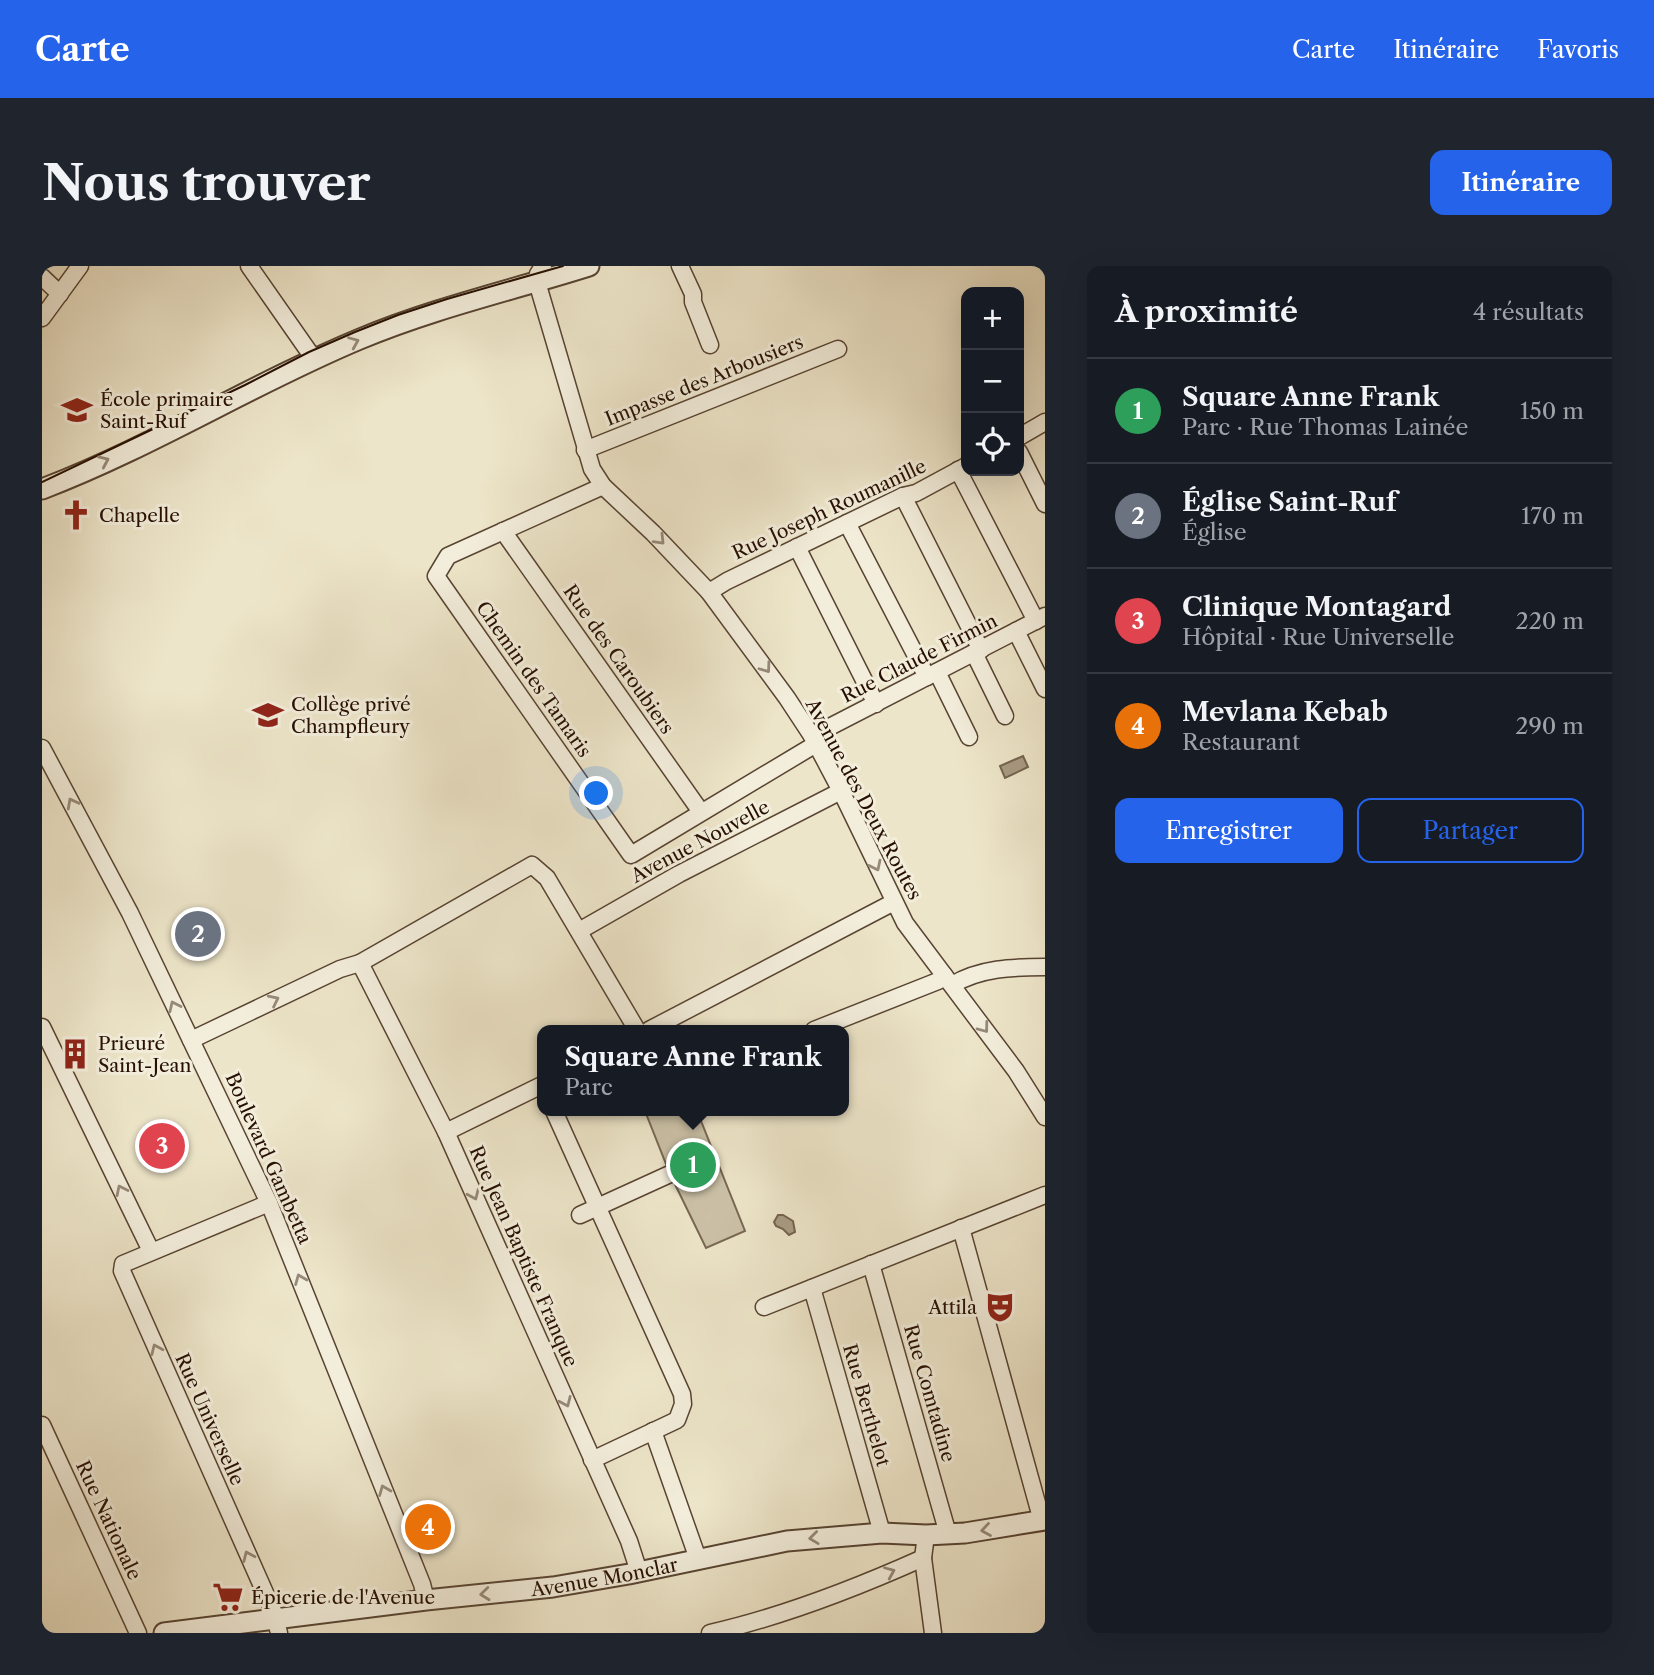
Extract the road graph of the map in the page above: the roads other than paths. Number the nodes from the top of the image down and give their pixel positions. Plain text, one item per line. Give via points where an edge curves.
1 (80, 266) edge
2 (249, 266) edge
3 (589, 266) edge
4 (680, 266) edge
5 (540, 274) edge
6 (42, 277) edge
7 (60, 294) junction
8 (42, 318) edge
9 (710, 345) dead end
10 (838, 349) dead end
11 (314, 359) junction
12 (1045, 422) edge
13 (1024, 434) edge
14 (585, 450) junction
15 (1024, 462) edge
16 (961, 469) edge
17 (966, 476) edge
18 (603, 486) junction
19 (42, 489) edge
20 (903, 496) junction
21 (1045, 504) edge
22 (846, 523) junction
23 (503, 531) junction
24 (797, 547) junction
25 (709, 592) junction
26 (1040, 619) edge
27 (1016, 631) junction
28 (977, 651) junction
29 (932, 675) junction
30 (1045, 689) edge
31 (876, 704) junction
32 (1005, 716) dead end
33 (969, 737) dead end
34 (814, 740) junction
35 (42, 748) edge
36 (841, 791) junction
37 (701, 812) junction
38 (894, 902) junction
39 (579, 931) junction
40 (360, 963) junction
41 (1045, 967) edge
42 (948, 980) junction
43 (634, 1025) edge
44 (659, 1025) edge
45 (827, 1025) edge
46 (42, 1027) edge
47 (191, 1040) junction
48 (537, 1087) edge
49 (556, 1116) edge
50 (1045, 1118) edge
51 (446, 1132) junction
52 (670, 1174) dead end
53 (1045, 1195) edge
54 (269, 1203) junction
55 (597, 1208) junction
56 (580, 1215) dead end
57 (961, 1228) junction
58 (151, 1251) junction
59 (872, 1264) junction
60 (812, 1288) junction
61 (764, 1307) dead end
62 (42, 1425) edge
63 (653, 1431) junction
64 (592, 1460) junction
65 (1043, 1521) edge
66 (882, 1533) junction
67 (948, 1534) junction
68 (926, 1535) junction
69 (922, 1558) junction
70 (698, 1559) junction
71 (639, 1572) junction
72 (426, 1600) junction
73 (278, 1626) edge
74 (743, 1629) edge
75 (138, 1633) edge
76 (164, 1633) edge
77 (710, 1633) edge
78 (933, 1633) edge

1 - 7 street
2 - 11 street
3 - 5 street
4 - 9 street
11 -> 5 street
5 - 14 street, Avenue des Deux Routes
6 - 7 street
7 - 8 street
10 - 14 street, Impasse des Arbousiers
19 -> 11 street
12 - 13 street
14 - 18 street, Avenue des Deux Routes
15 - 21 street
16 - 20 street, Rue Joseph Roumanille
17 - 26 street
18 - 23 street, Chemin des Tamaris
18 -> 25 street, Avenue des Deux Routes
20 - 22 street, Rue Joseph Roumanille
20 - 28 street
22 - 24 street, Rue Joseph Roumanille
22 - 29 street
23 - 37 street, Rue des Caroubiers
23 - 37 street, Chemin des Tamaris via 448,556 436,576 631,855
24 - 25 street, Rue Joseph Roumanille
24 - 31 street
25 -> 34 street, Avenue des Deux Routes
26 - 27 street, Rue Claude Firmin
27 - 28 street, Rue Claude Firmin
27 - 30 street
28 - 29 street, Rue Claude Firmin
28 - 32 street
29 - 31 street, Rue Claude Firmin
29 - 33 street
31 - 34 street, Rue Claude Firmin
34 - 36 street, Avenue des Deux Routes
34 - 37 street, Chemin des Tamaris
47 -> 35 street, Boulevard Gambetta via 130,912
36 -> 38 street, Avenue des Deux Routes
36 - 39 street, Avenue Nouvelle
38 - 42 street, Avenue des Deux Routes
38 - 44 street
39 - 40 street via 547,878 532,865
39 - 43 street
47 -> 40 street
40 - 51 street, Rue Jean Baptiste Franque
41 - 42 street via 1004,967
42 - 45 street
42 -> 50 street, Avenue des Deux Routes
58 -> 46 street
47 - 54 street, Boulevard Gambetta
48 - 51 street
49 - 55 street
51 -> 64 street, Rue Jean Baptiste Franque
52 - 55 street
53 - 57 street
54 - 58 street, Rue Universelle
72 -> 54 street, Boulevard Gambetta
55 - 56 street
55 - 63 street via 682,1394 677,1420
57 - 59 street
57 - 65 street
73 -> 58 street, Rue Universelle via 122,1272 123,1264
59 - 60 street
59 - 67 street, Rue Comtadine
60 - 61 street
60 - 66 street, Rue Berthelot
62 - 75 street, Rue Nationale
63 - 64 street
63 - 70 street
64 - 71 street, Rue Jean Baptiste Franque
65 -> 67 street, Avenue Monclar
66 - 68 street, Avenue Monclar
66 -> 70 street, Avenue Monclar via 787,1541
67 - 68 street, Avenue Monclar
68 - 69 street
74 -> 69 street
69 - 78 street
70 - 71 street, Avenue Monclar
71 -> 72 street, Avenue Monclar via 553,1587
72 - 73 street, Avenue Monclar
73 - 76 street, Avenue Monclar
74 - 77 street

